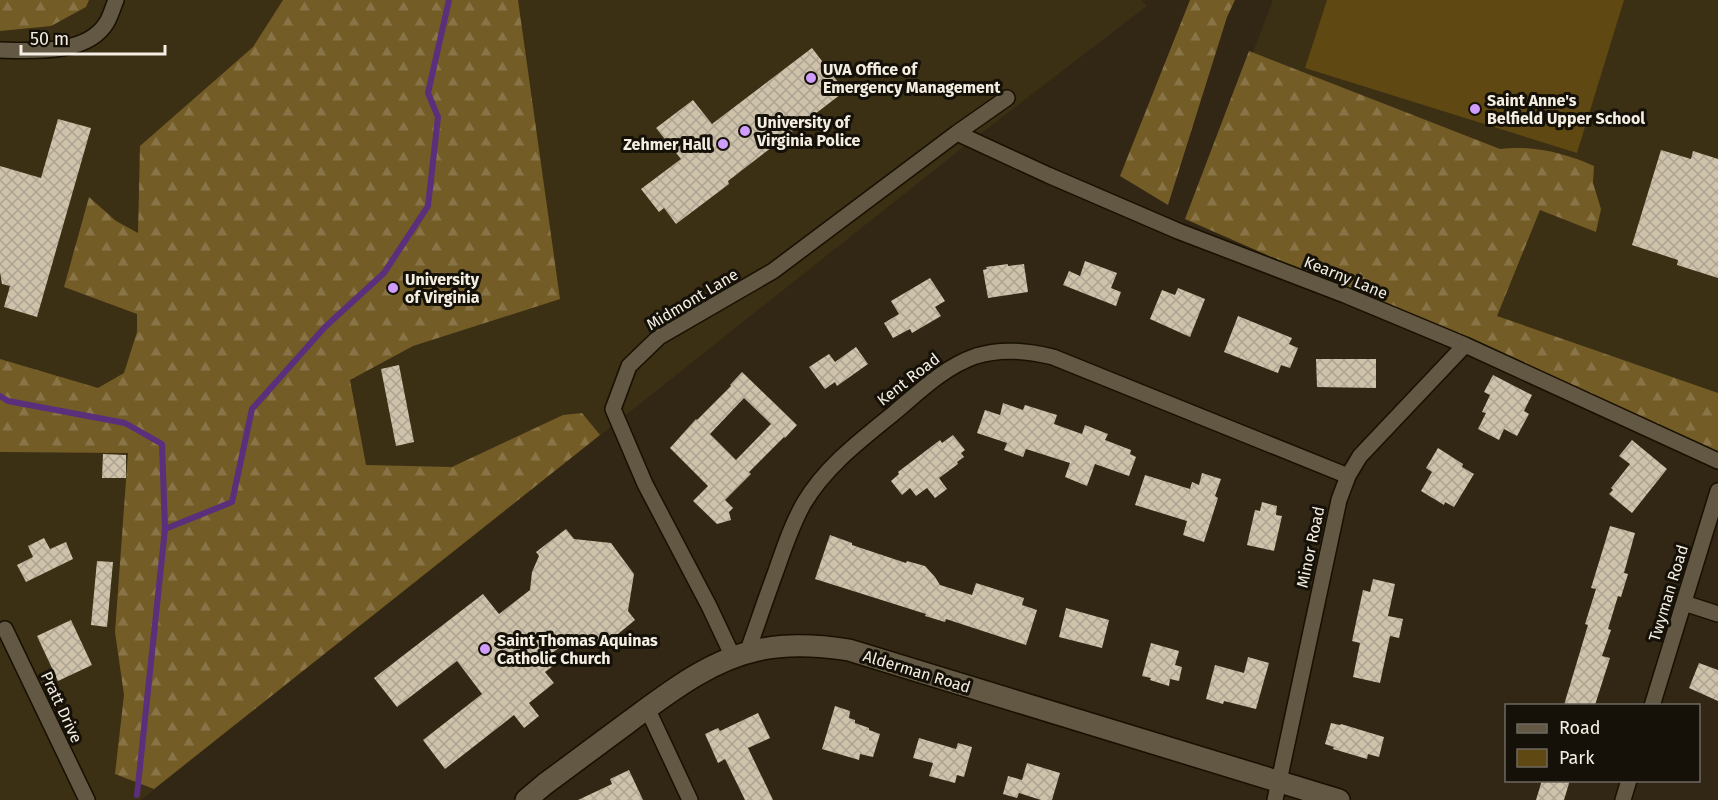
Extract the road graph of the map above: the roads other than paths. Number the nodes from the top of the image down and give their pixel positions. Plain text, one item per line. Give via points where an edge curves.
1 (116, 0) edge
2 (0, 50) edge
3 (1007, 98) dead end
4 (957, 133) junction
5 (1465, 345) junction
6 (1718, 461) edge
7 (1348, 476) junction
8 (1718, 491) edge
9 (1684, 603) junction
10 (1718, 614) edge
11 (5, 629) dead end
12 (740, 655) junction
13 (1652, 704) edge
14 (647, 708) junction
15 (1628, 782) edge
16 (1277, 791) edge
17 (87, 800) edge
18 (526, 800) edge
19 (690, 800) edge
20 (1340, 800) edge
21 (1623, 800) edge

1 - 2 street via 107,22 85,42 58,49
3 - 4 street, Midmont Lane
4 - 5 street, Kearny Lane via 1178,231
4 - 12 street, Midmont Lane via 773,271 659,337 629,366 614,409 645,484 709,606
5 - 6 street, Kearny Lane
5 - 7 street, Minor Road via 1360,456
7 - 12 street, Kent Road via 1053,357 1005,351 977,356 935,379 838,459 818,483 790,531
7 - 16 street, Minor Road via 1339,500
8 - 9 street, Twyman Road
9 - 10 street
9 - 13 street, Twyman Road
11 - 17 street, Pratt Drive
12 - 14 main road, Alderman Road via 707,669
12 - 16 main road, Alderman Road via 789,645 849,650
14 - 18 main road, Alderman Road
14 - 19 street
15 - 21 street
16 - 20 main road, Alderman Road

